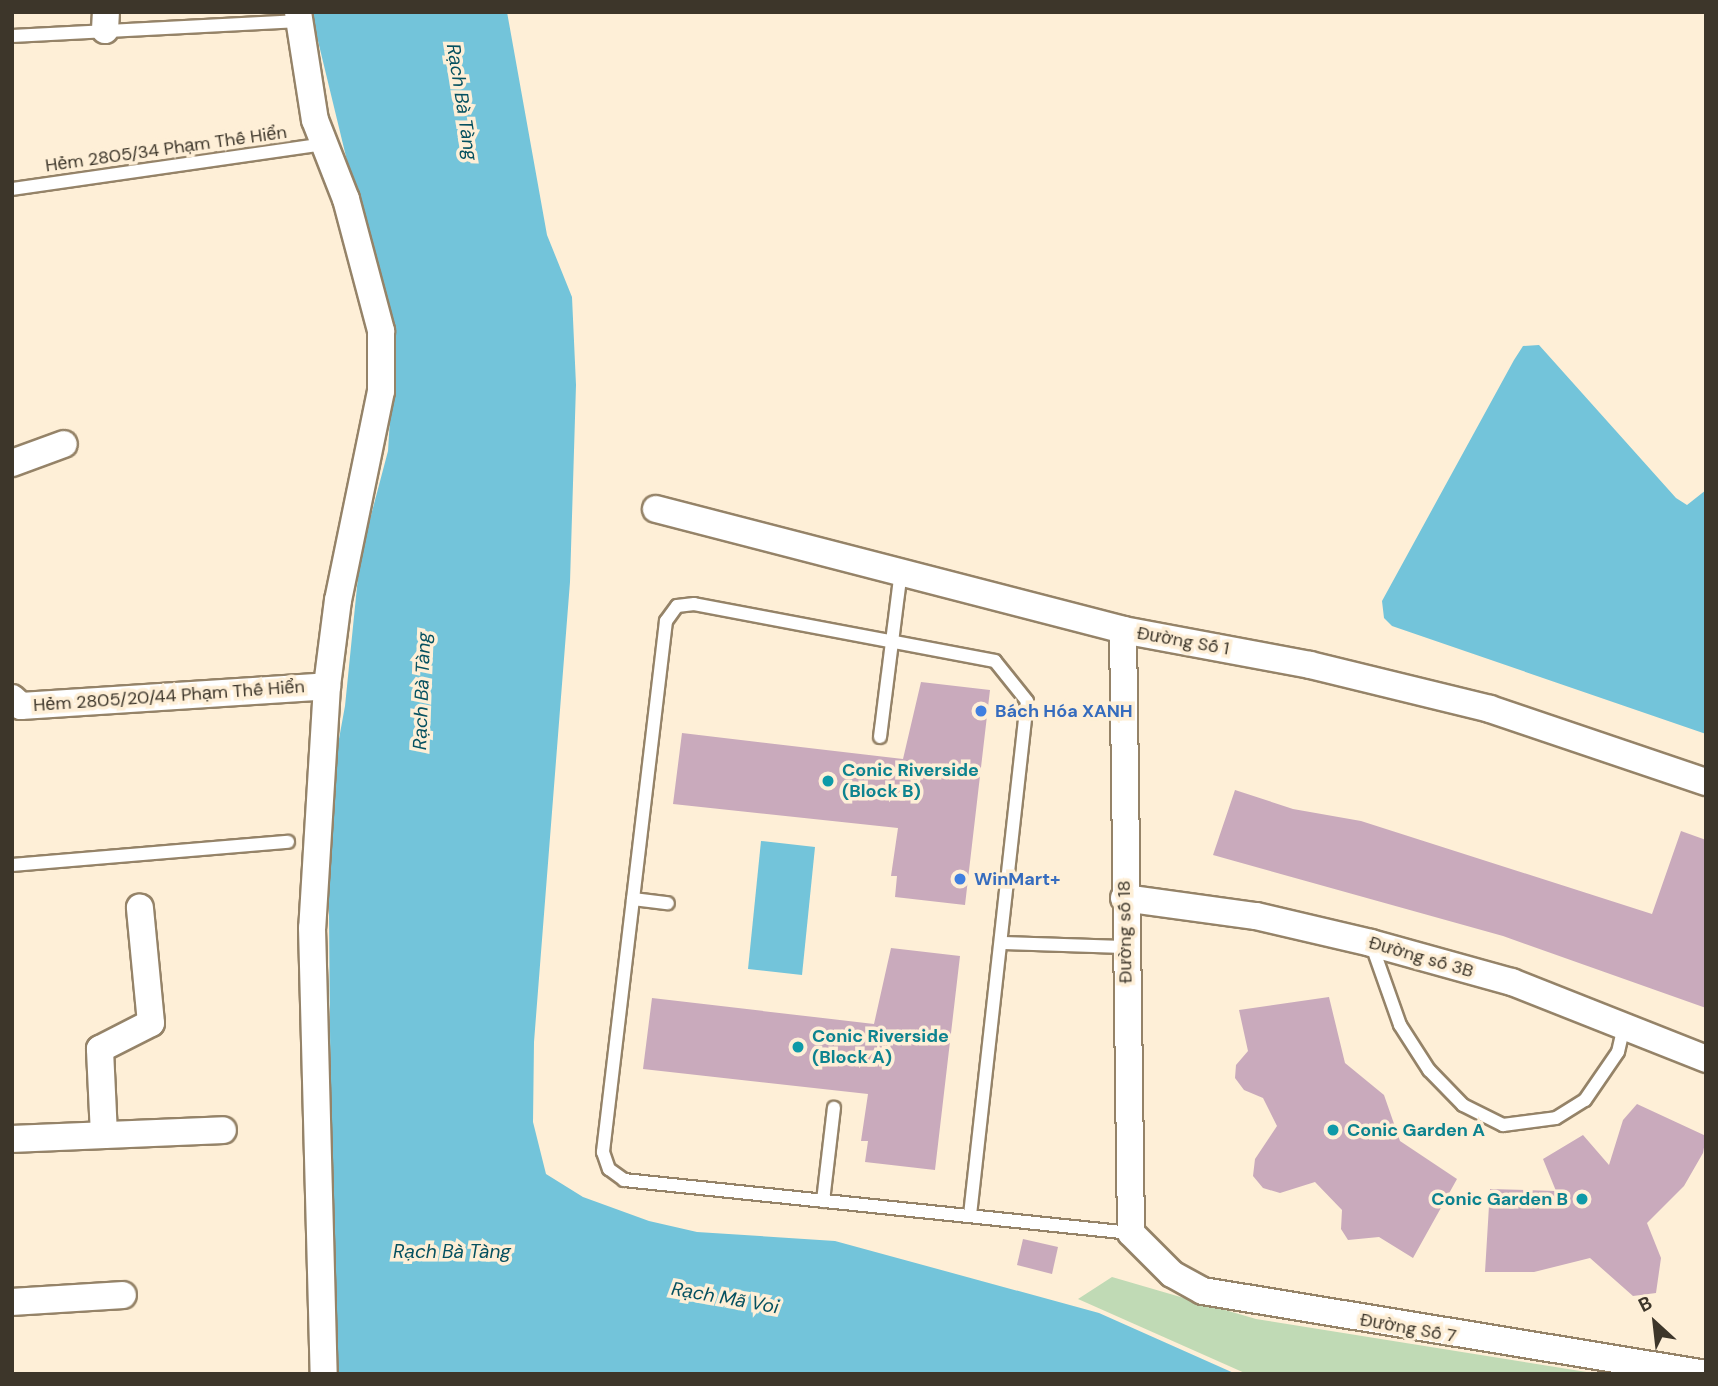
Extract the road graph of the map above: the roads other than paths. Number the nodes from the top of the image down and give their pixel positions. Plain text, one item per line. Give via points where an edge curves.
1 (299, 16) edge
2 (105, 21) edge
3 (12, 36) edge
4 (325, 144) junction
5 (12, 189) edge
6 (64, 444) dead end
7 (12, 463) edge
8 (656, 509) dead end
9 (902, 569) junction
10 (1123, 630) junction
11 (895, 639) junction
12 (327, 686) junction
13 (12, 698) edge
14 (880, 737) dead end
15 (1706, 782) edge
16 (288, 842) dead end
17 (12, 865) edge
18 (1124, 898) junction
19 (633, 899) junction
20 (668, 903) dead end
21 (140, 908) dead end
22 (1002, 943) junction
23 (1371, 943) junction
24 (1125, 947) junction
25 (1624, 1027) junction
26 (1706, 1059) edge
27 (834, 1108) dead end
28 (223, 1130) dead end
29 (104, 1135) junction
30 (12, 1139) edge
31 (823, 1201) junction
32 (970, 1215) junction
33 (1131, 1234) junction
34 (123, 1295) dead end
35 (12, 1302) edge
36 (1704, 1366) edge
37 (324, 1374) edge

1 - 2 lane
1 - 4 street via 315,120
2 - 3 lane
4 - 5 lane, Hẻm 2805/34 Phạm Thế Hiển
4 - 12 street via 381,331 382,391 338,600
6 - 7 street
8 - 9 street, Đường Số 1
9 - 10 street, Đường Số 1
9 - 11 lane
10 - 15 street, Đường Số 1 via 1310,664 1490,709
10 - 18 street, Đường số 18
11 - 14 lane
11 - 19 lane via 677,606 666,621
11 - 22 lane via 995,661 1027,701
12 - 13 street, Hẻm 2805/20/44 Phạm Thế Hiển via 21,706
12 - 37 street via 312,928
16 - 17 lane
18 - 23 street, Đường số 3B via 1256,916
18 - 24 street, Đường số 18
19 - 20 lane
19 - 31 lane via 603,1152 609,1170 624,1180
21 - 29 street via 151,1023 100,1049
22 - 24 lane
22 - 32 lane
23 - 25 street, Đường số 3B via 1512,982
23 - 25 lane via 1400,1025 1429,1070 1463,1105 1503,1125 1556,1118 1585,1100 1618,1052
24 - 33 street, Đường số 18
25 - 26 street, Đường số 3B
27 - 31 lane
28 - 29 street
29 - 30 street
31 - 32 lane
32 - 33 lane
33 - 36 street, Đường Số 7 via 1172,1274 1203,1291 1454,1336
34 - 35 street

